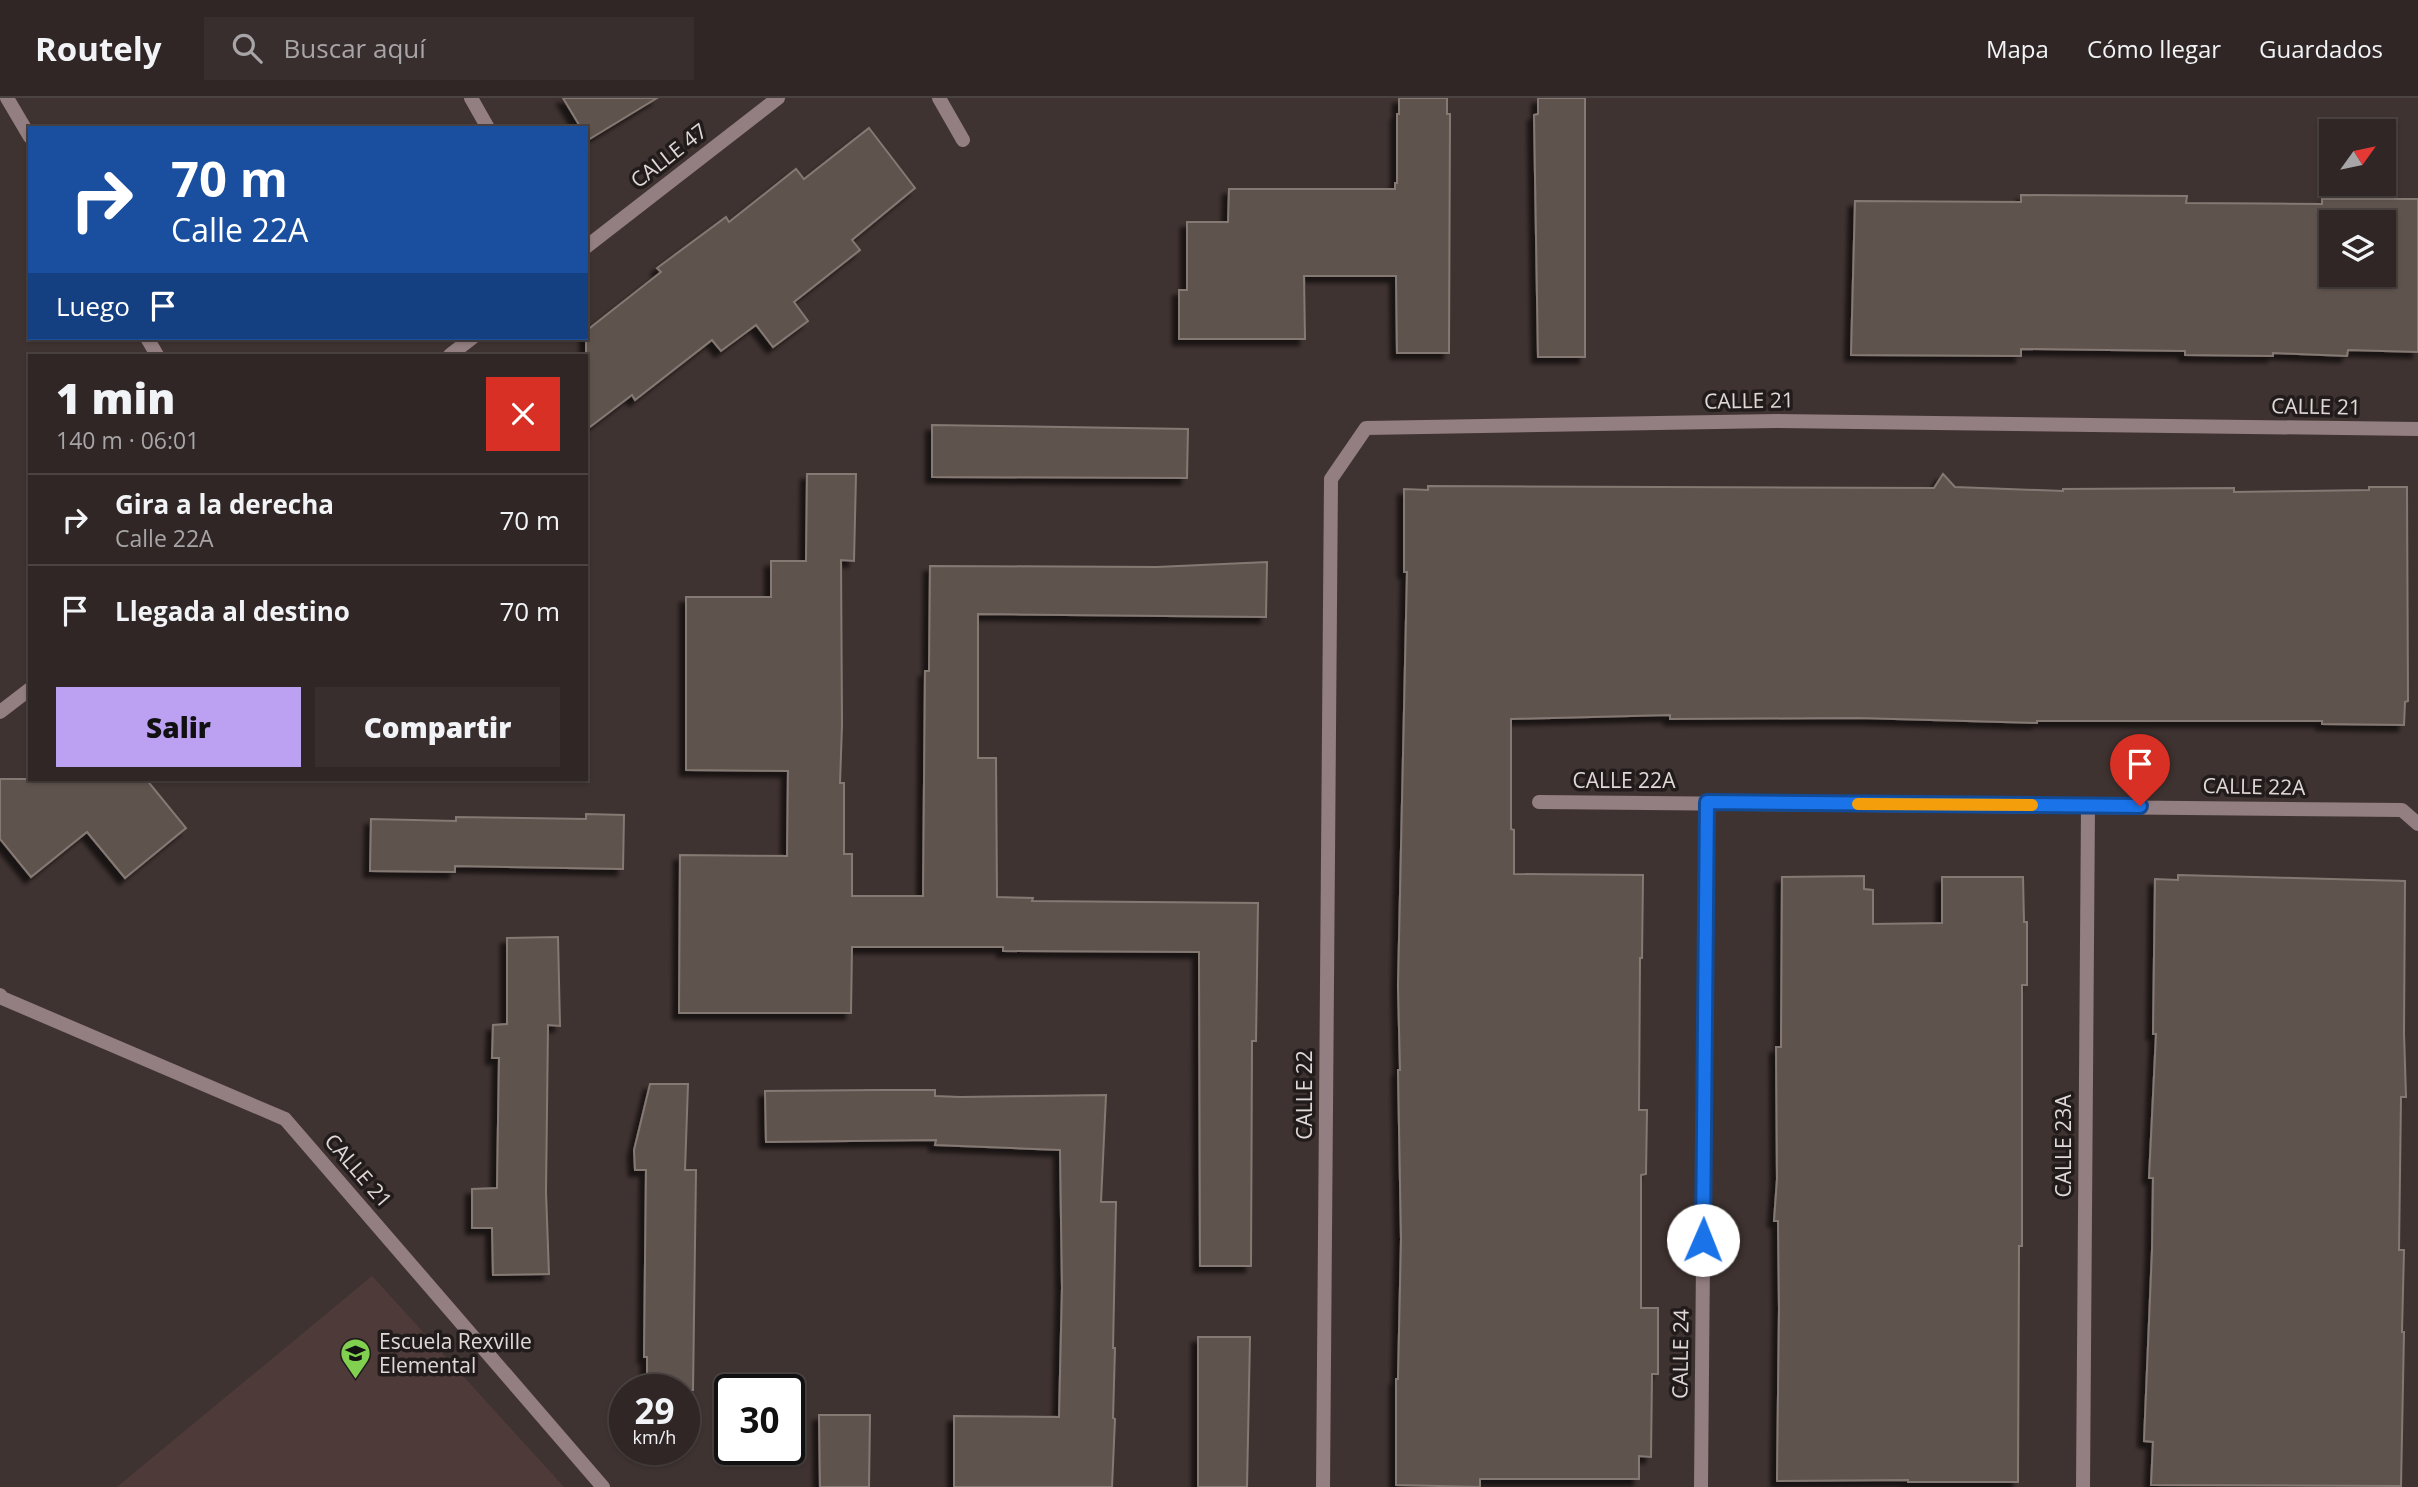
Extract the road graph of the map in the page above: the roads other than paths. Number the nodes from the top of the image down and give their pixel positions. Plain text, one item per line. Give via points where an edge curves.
1 (7, 98) edge
2 (471, 98) edge
3 (778, 98) edge
4 (939, 98) edge
5 (487, 126) edge
6 (28, 134) edge
7 (963, 140) dead end
8 (588, 245) edge
9 (469, 340) edge
10 (451, 354) edge
11 (2418, 429) edge
12 (28, 691) edge
13 (1329, 703) joint
14 (0, 712) edge
15 (1539, 802) dead end
16 (1707, 802) junction
17 (2088, 806) junction
18 (2418, 824) edge
19 (0, 995) edge
20 (603, 1487) edge
21 (1323, 1487) edge
22 (1700, 1487) edge
23 (2083, 1487) edge

1 - 6 street
2 - 5 street
3 - 8 street, CALLE 47
4 - 7 street
9 - 10 street
11 - 13 street, CALLE 21 via 1776,421 1366,428 1331,479
12 - 14 street
13 - 21 street, CALLE 22
15 - 16 street, CALLE 22A
16 - 17 street, CALLE 22A
16 - 22 street, CALLE 24
17 - 18 street, CALLE 22A via 2402,810
17 - 23 street, CALLE 23A
19 - 20 street, CALLE 21 via 285,1119

